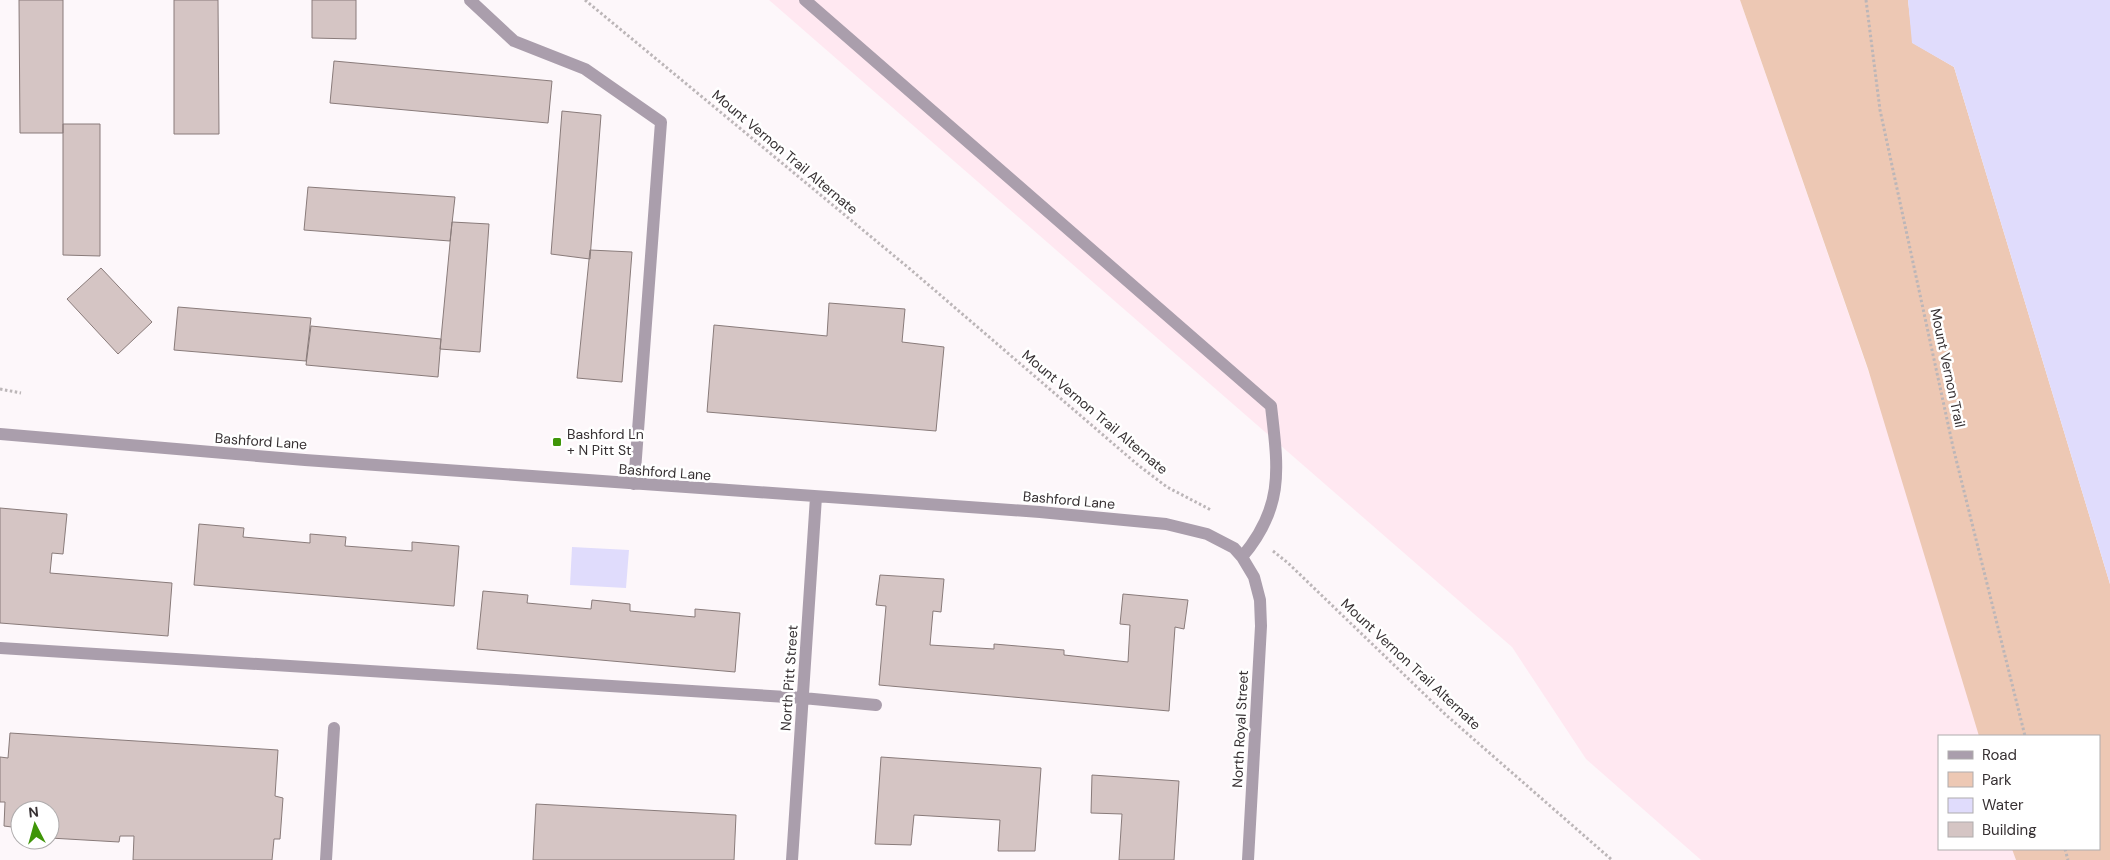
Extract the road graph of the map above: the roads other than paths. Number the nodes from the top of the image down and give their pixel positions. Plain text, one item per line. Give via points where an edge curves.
1 (470, 0) edge
2 (805, 0) edge
3 (0, 434) edge
4 (634, 484) junction
5 (816, 497) junction
6 (1242, 557) junction
7 (1260, 600) joint
8 (0, 648) edge
9 (803, 698) junction
10 (876, 705) dead end
11 (334, 728) dead end
12 (326, 860) edge
13 (792, 860) edge
14 (1248, 860) edge

1 - 4 street via 514,41 585,68 661,122
2 - 6 street via 1271,406 1278,463 1274,498 1257,539
3 - 4 street, Bashford Lane
4 - 5 street, Bashford Lane
5 - 6 street, Bashford Lane via 1166,524 1207,534 1234,548
5 - 9 street, North Pitt Street
6 - 7 street, Bashford Lane via 1254,577
7 - 14 street, North Royal Street
8 - 9 street
9 - 10 street
9 - 13 street, North Pitt Street
11 - 12 street

